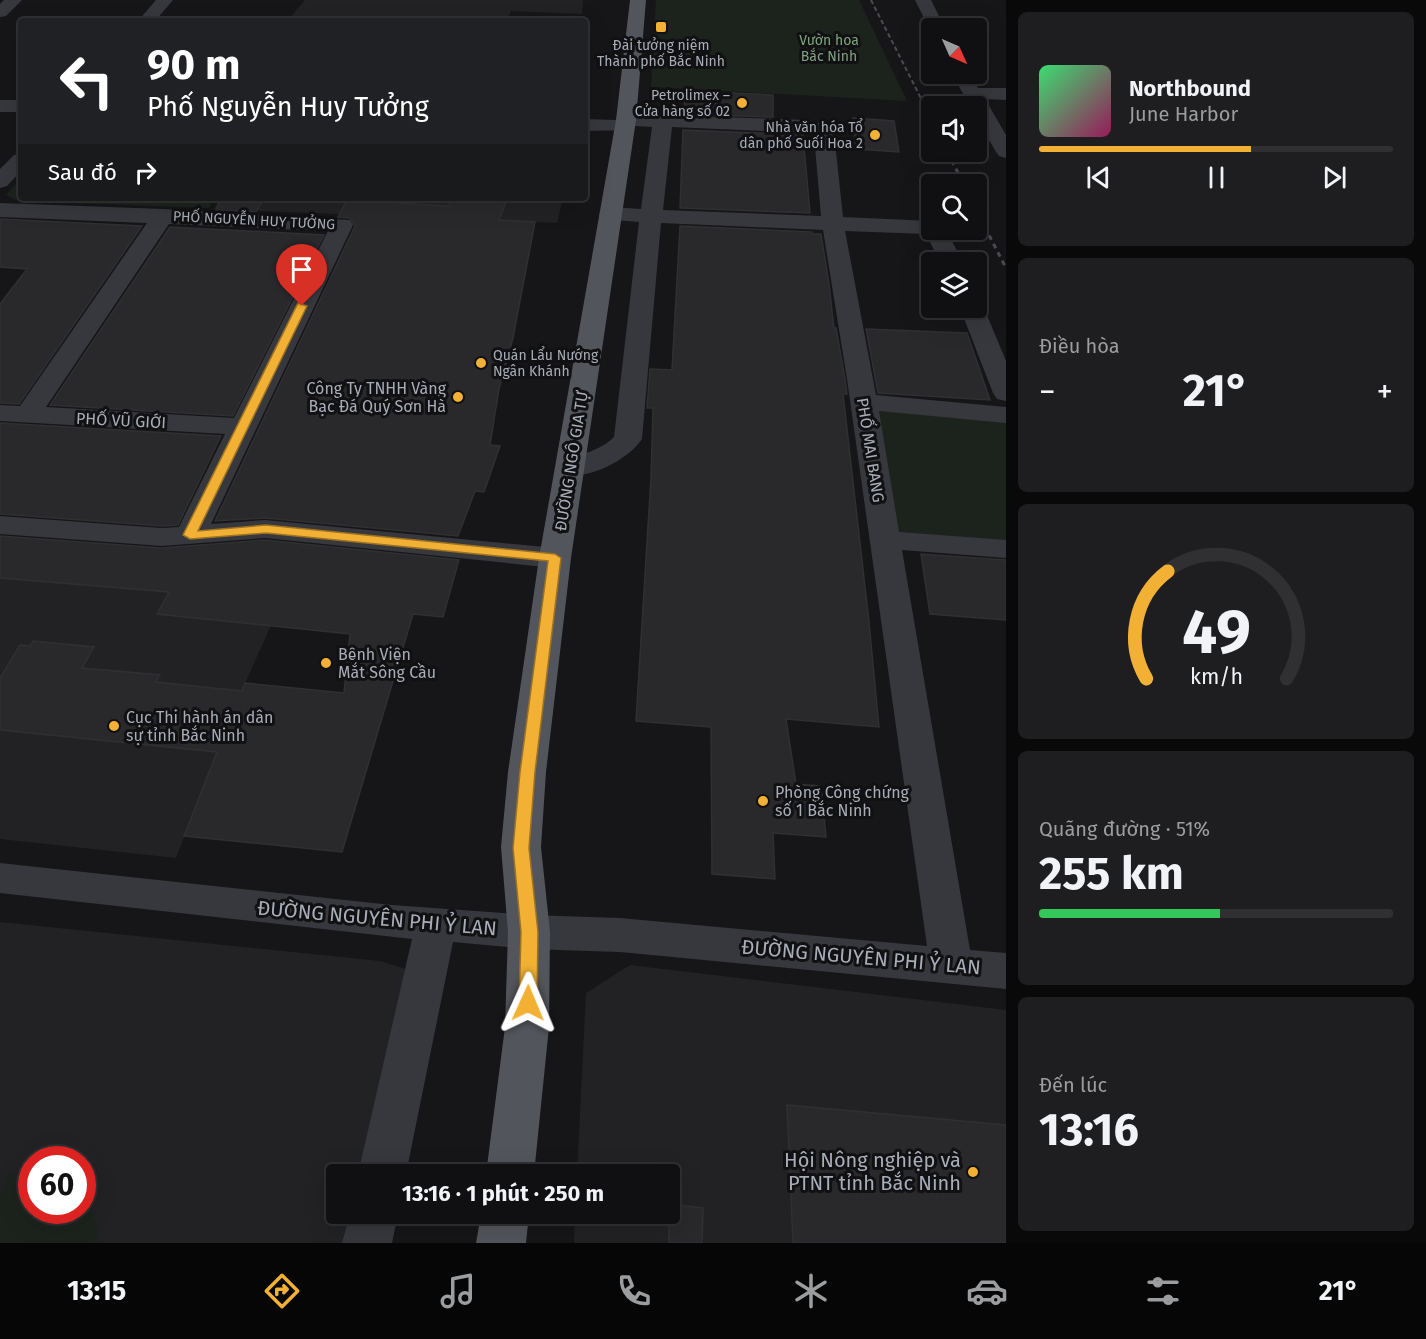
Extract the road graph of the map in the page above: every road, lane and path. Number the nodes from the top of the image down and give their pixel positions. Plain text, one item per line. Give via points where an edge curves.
1 (14, 0) edge
2 (165, 0) edge
3 (638, 0) edge
4 (923, 0) edge
5 (945, 0) edge
6 (0, 12) edge
7 (149, 18) edge
8 (932, 18) edge
9 (938, 18) edge
10 (967, 84) edge
11 (972, 93) junction
12 (1006, 94) edge
13 (0, 106) edge
14 (18, 106) edge
15 (663, 121) junction
16 (625, 123) junction
17 (588, 125) edge
18 (1006, 152) edge
19 (18, 164) edge
20 (0, 182) edge
21 (213, 208) edge
22 (0, 210) edge
23 (610, 214) junction
24 (163, 216) junction
25 (651, 216) junction
26 (833, 225) junction
27 (921, 229) edge
28 (976, 318) edge
29 (1006, 393) edge
30 (864, 402) junction
31 (0, 413) edge
32 (28, 414) junction
33 (1006, 415) edge
34 (242, 427) junction
35 (570, 468) junction
36 (0, 525) edge
37 (190, 535) junction
38 (886, 540) junction
39 (1006, 549) edge
40 (555, 558) junction
41 (0, 878) edge
42 (436, 924) junction
43 (529, 932) junction
44 (951, 965) junction
45 (1006, 971) edge
46 (384, 1164) edge
47 (511, 1164) edge
48 (372, 1224) edge
49 (504, 1224) edge
50 (367, 1243) edge
51 (501, 1243) edge

1 - 6 street
2 - 7 street
3 - 16 main road, ĐƯỜNG NGÔ GIA TỰ
4 - 8 street
5 - 9 street
10 - 11 street
11 - 12 street
11 - 18 street
13 - 14 street
15 - 16 street, PHỐ MAI BANG
15 - 25 street
15 - 26 street, PHỐ MAI BANG via 821,130
16 - 17 street, PHỐ MAI BANG
16 - 23 main road, ĐƯỜNG NGÔ GIA TỰ
19 - 20 street
21 - 24 street, PHỐ NGUYỄN HUY TƯỞNG
21 - 34 street, PHỐ NGUYỄN HUY TƯỞNG via 342,225
22 - 24 street, PHỐ NGUYỄN HUY TƯỞNG
23 - 25 street
23 - 35 main road, ĐƯỜNG NGÔ GIA TỰ
24 - 32 street
25 - 26 street
25 - 35 street via 628,439 601,460
26 - 27 street
26 - 30 street, PHỐ MAI BANG
28 - 29 street
30 - 33 street
30 - 38 street, PHỐ MAI BANG
31 - 32 street, PHỐ VŨ GIỚI
32 - 34 street, PHỐ VŨ GIỚI
34 - 37 street, PHỐ NGUYỄN HUY TƯỞNG
35 - 40 main road, ĐƯỜNG NGÔ GIA TỰ
36 - 37 street via 162,537
37 - 40 street via 266,529
38 - 39 street
38 - 44 street, PHỐ MAI BANG
40 - 43 main road, ĐƯỜNG NGÔ GIA TỰ via 521,848
41 - 42 street, ĐƯỜNG NGUYÊN PHI Ỷ LAN
42 - 43 street, ĐƯỜNG NGUYÊN PHI Ỷ LAN
42 - 46 street
43 - 44 street, ĐƯỜNG NGUYÊN PHI Ỷ LAN via 620,935
43 - 47 main road, ĐƯỜNG NGÔ GIA TỰ via 527,1027
44 - 45 street, ĐƯỜNG NGUYÊN PHI Ỷ LAN
48 - 50 street
49 - 51 main road

